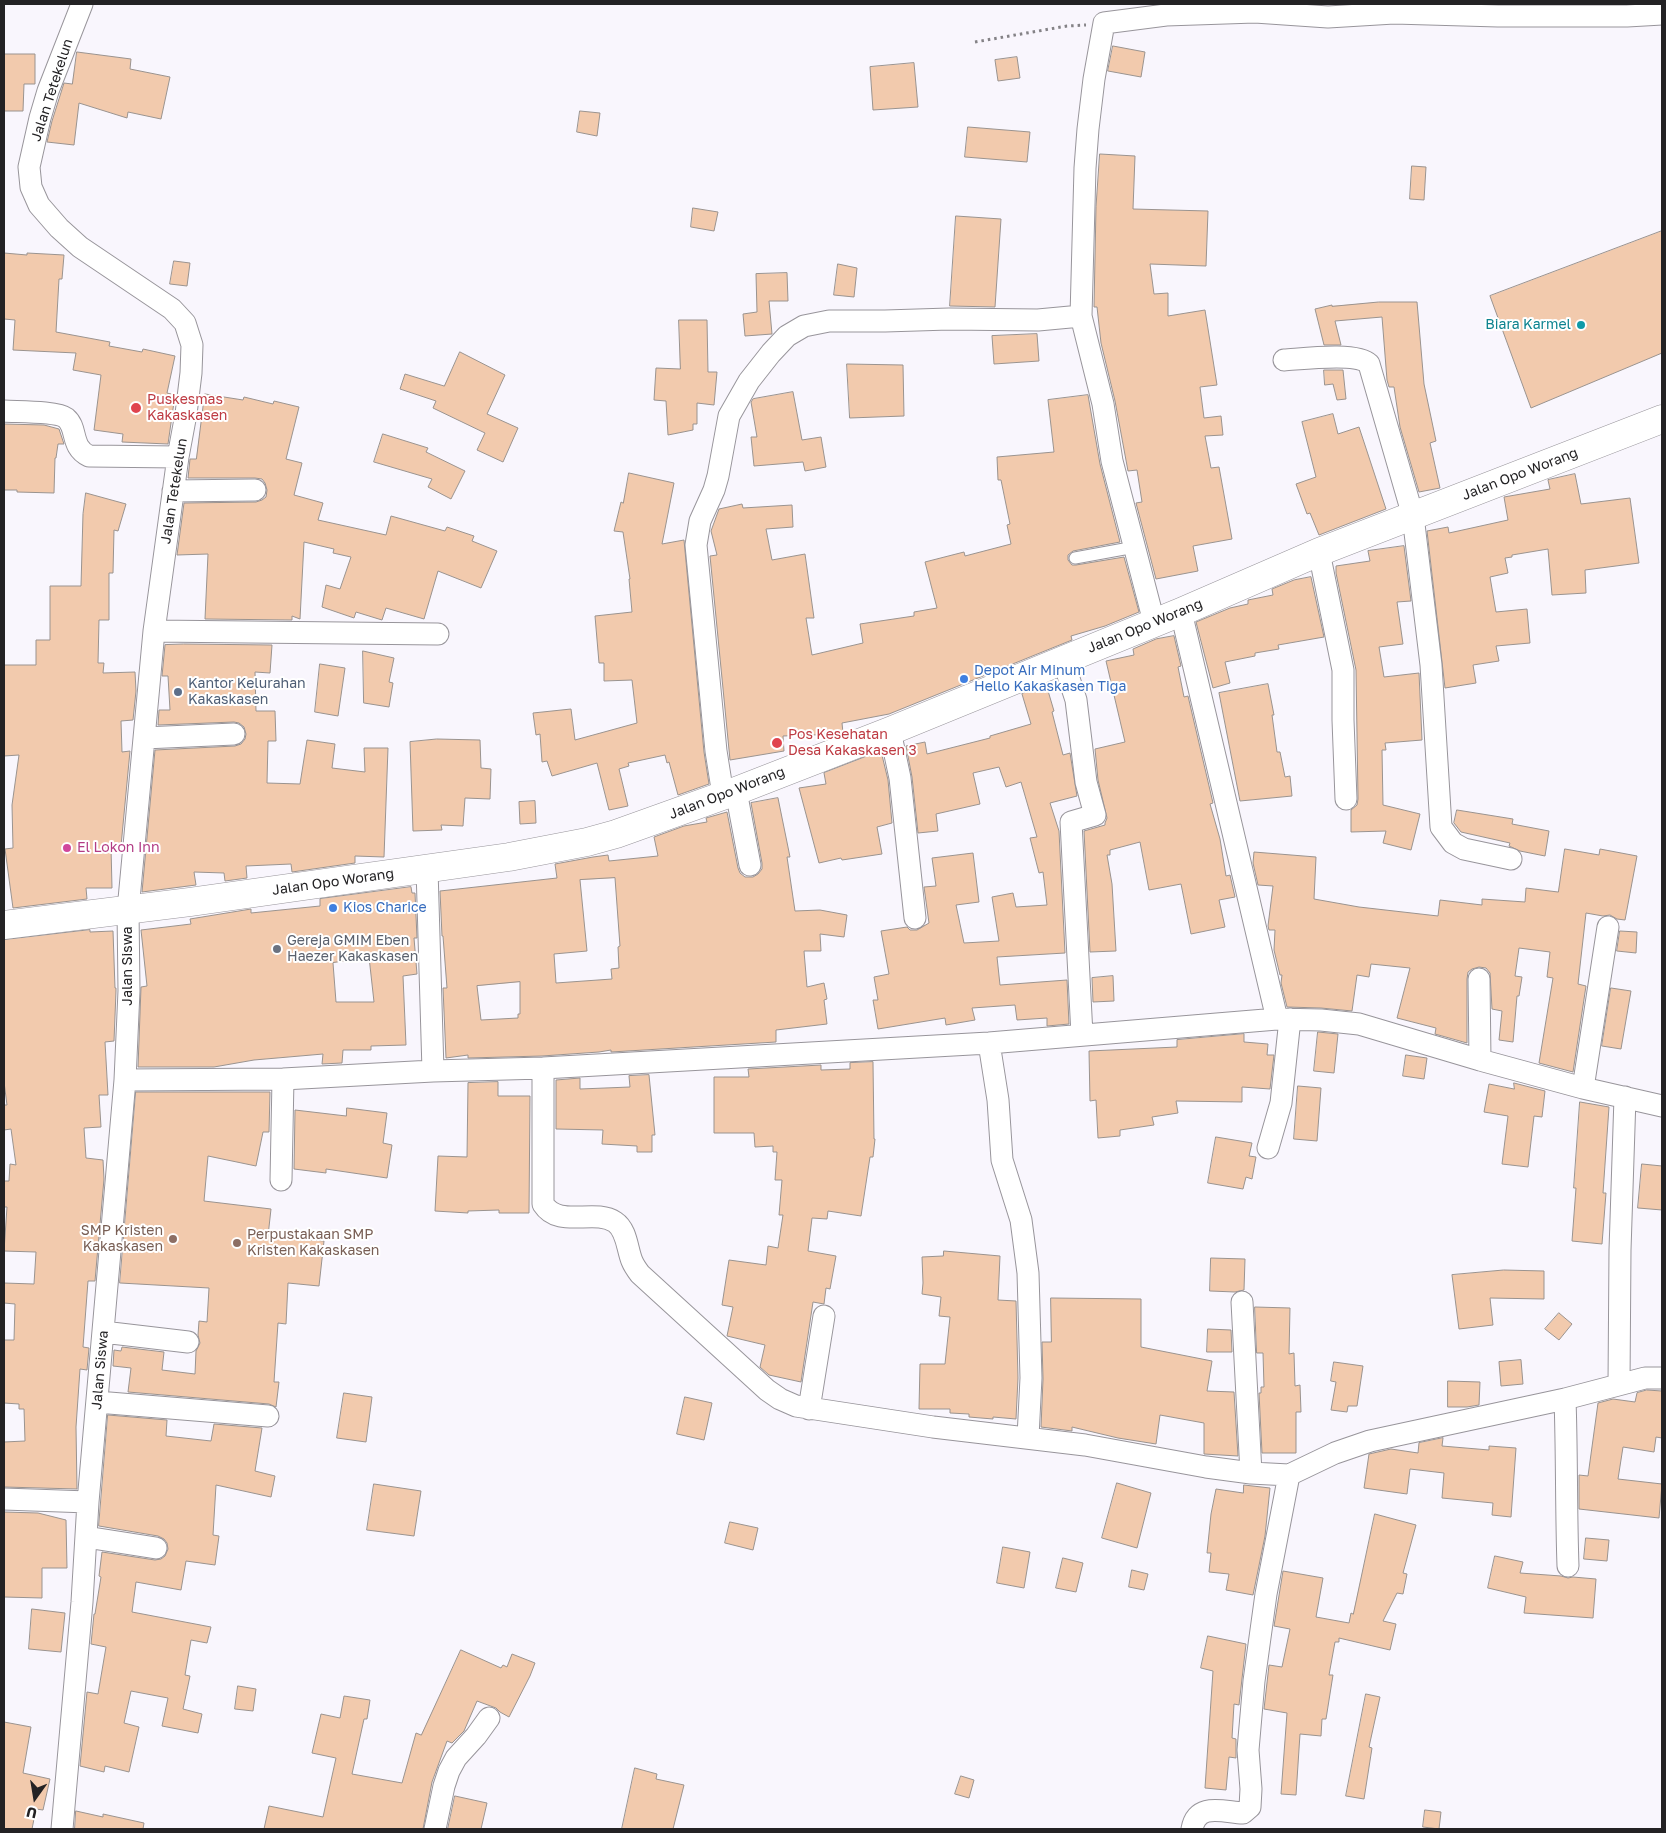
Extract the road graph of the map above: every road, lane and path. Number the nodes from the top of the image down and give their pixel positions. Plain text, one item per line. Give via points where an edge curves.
1 (82, 4) edge
2 (1394, 8) edge
3 (1164, 9) edge
4 (1662, 14) edge
5 (1104, 23) junction
6 (974, 42) dead end
7 (1081, 316) junction
8 (1284, 360) dead end
9 (4, 412) edge
10 (1662, 419) edge
11 (178, 457) junction
12 (255, 490) dead end
13 (173, 491) junction
14 (1412, 516) junction
15 (1135, 547) junction
16 (1319, 552) junction
17 (1075, 558) dead end
18 (1181, 612) junction
19 (1154, 622) junction
20 (154, 631) junction
21 (438, 634) dead end
22 (1064, 660) junction
23 (890, 731) junction
24 (234, 734) dead end
25 (144, 738) junction
26 (729, 792) junction
27 (1346, 799) dead end
28 (1511, 859) dead end
29 (750, 865) dead end
30 (427, 868) junction
31 (128, 910) junction
32 (915, 918) dead end
33 (4, 925) edge
34 (1608, 927) dead end
35 (1480, 979) dead end
36 (1283, 1019) junction
37 (1082, 1035) junction
38 (989, 1043) junction
39 (1480, 1060) junction
40 (543, 1068) junction
41 (433, 1071) junction
42 (283, 1079) junction
43 (125, 1080) junction
44 (1583, 1088) junction
45 (1625, 1097) junction
46 (1662, 1106) edge
47 (1268, 1148) dead end
48 (281, 1180) dead end
49 (1242, 1302) dead end
50 (824, 1316) dead end
51 (103, 1332) junction
52 (188, 1342) dead end
53 (1662, 1378) edge
54 (1619, 1384) junction
55 (1565, 1399) junction
56 (97, 1402) junction
57 (809, 1409) junction
58 (268, 1416) dead end
59 (1028, 1437) junction
60 (1252, 1473) junction
61 (1289, 1475) junction
62 (4, 1499) edge
63 (88, 1502) junction
64 (86, 1537) junction
65 (156, 1548) dead end
66 (1568, 1566) dead end
67 (489, 1718) dead end
68 (62, 1829) edge
69 (436, 1829) edge
70 (1192, 1829) edge

1 - 11 street, Jalan Tetekelun via 38,124 29,167 31,187 39,205 80,247 172,309 185,323 192,345 191,373
2 - 3 street via 1328,17
2 - 4 street via 1498,16
3 - 5 street
5 - 6 path
5 - 7 street via 1088,129
7 - 15 street via 1103,404 1112,462
7 - 26 street via 1038,320 829,321 804,326 787,336 749,380 729,416 718,476 700,521 696,545 716,751
8 - 14 street via 1348,358 1369,364
9 - 11 street via 38,412 65,417 71,424 79,448 88,456
10 - 14 street, Jalan Opo Worang
11 - 13 street, Jalan Tetekelun
12 - 13 street
13 - 20 street, Jalan Tetekelun
14 - 16 street, Jalan Opo Worang
14 - 28 street via 1431,665 1441,827 1453,843 1464,849
15 - 17 lane
15 - 19 street
16 - 18 street, Jalan Opo Worang
16 - 27 street via 1343,670
18 - 19 street, Jalan Opo Worang
18 - 36 street
19 - 22 street, Jalan Opo Worang
20 - 21 street
20 - 25 street, Jalan Tetekelun
22 - 23 street, Jalan Opo Worang
22 - 37 street via 1076,700 1086,782 1095,815 1071,822
23 - 26 street, Jalan Opo Worang
23 - 32 street via 900,778
24 - 25 street
25 - 31 street, Jalan Tetekelun
26 - 29 street
26 - 30 street, Jalan Opo Worang via 587,842
30 - 31 street, Jalan Opo Worang
30 - 41 street
31 - 33 street, Jalan Opo Worang
31 - 43 street, Jalan Siswa
34 - 44 street
35 - 39 street
36 - 37 street
36 - 39 street via 1359,1024
36 - 47 street via 1280,1103
37 - 38 street
38 - 40 street
38 - 59 street via 998,1100 1002,1160 1021,1220 1027,1264 1031,1378
39 - 44 street
40 - 41 street
40 - 57 street via 543,1204 547,1211 556,1216 615,1222 622,1229 640,1274 767,1390 780,1399
41 - 42 street
42 - 43 street
42 - 48 street
43 - 51 street, Jalan Siswa
44 - 45 street
45 - 46 street
45 - 54 street
49 - 60 street
50 - 57 street
51 - 52 street
51 - 56 street, Jalan Siswa
53 - 54 street
54 - 55 street
55 - 61 street via 1370,1441
55 - 66 street
56 - 58 street
56 - 63 street, Jalan Siswa
57 - 59 street
59 - 60 street
60 - 61 street
61 - 70 street via 1266,1594 1254,1681 1248,1750 1250,1807 1243,1813 1208,1811 1197,1816
62 - 63 street
63 - 64 street, Jalan Siswa
64 - 65 street
64 - 68 street, Jalan Siswa
67 - 69 street via 456,1758 449,1772

